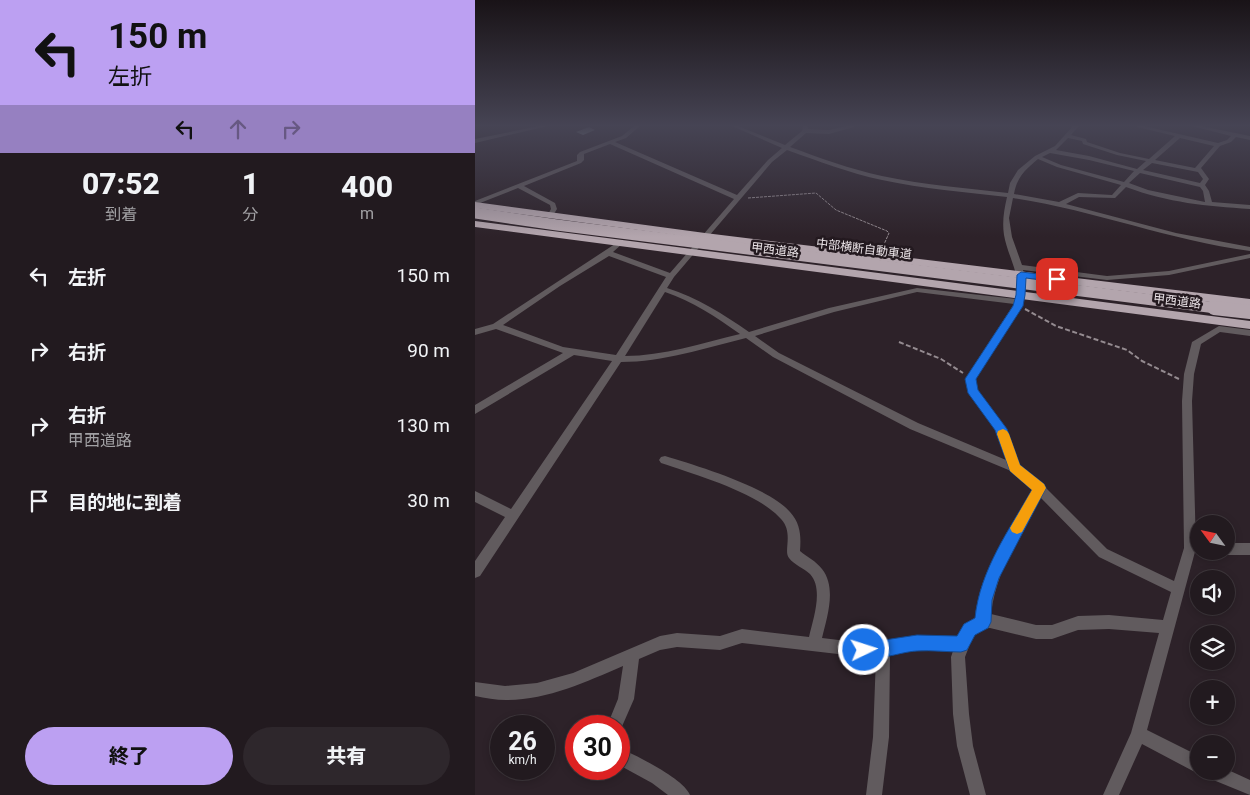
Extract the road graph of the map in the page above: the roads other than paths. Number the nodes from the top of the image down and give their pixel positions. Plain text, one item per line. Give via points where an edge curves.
1 (576, 163) edge
2 (658, 163) edge
3 (768, 163) edge
4 (835, 163) edge
5 (1030, 163) edge
6 (1052, 163) edge
7 (1110, 163) joint
8 (1147, 163) edge
9 (1164, 163) edge
10 (1201, 163) edge
11 (1139, 171) junction
12 (1201, 171) junction
13 (1096, 176) junction
14 (1126, 185) junction
15 (1202, 185) junction
16 (519, 186) junction
17 (1012, 195) junction
18 (738, 198) junction
19 (475, 204) edge
20 (1059, 204) junction
21 (1209, 205) junction
22 (1250, 207) edge
23 (475, 211) edge
24 (550, 216) junction
25 (475, 224) edge
26 (705, 236) junction
27 (618, 244) junction
28 (1250, 250) edge
29 (608, 253) junction
30 (690, 253) junction
31 (1250, 256) edge
32 (1019, 271) junction
33 (671, 276) junction
34 (662, 289) junction
35 (1019, 301) junction
36 (1250, 303) edge
37 (1250, 308) edge
38 (1250, 312) edge
39 (1250, 325) edge
40 (496, 326) junction
41 (475, 332) edge
42 (1250, 332) edge
43 (748, 335) junction
44 (572, 352) junction
45 (618, 359) junction
46 (475, 410) edge
47 (665, 460) dead end
48 (1015, 468) junction
49 (1039, 488) junction
50 (475, 496) edge
51 (512, 515) junction
52 (1193, 515) edge
53 (1235, 549) edge
54 (1250, 549) edge
55 (1190, 560) edge
56 (475, 572) edge
57 (1178, 589) junction
58 (983, 622) junction
59 (1167, 627) junction
60 (814, 643) junction
61 (961, 644) junction
62 (883, 649) junction
63 (633, 655) junction
64 (475, 689) edge
65 (619, 715) edge
66 (1138, 734) junction
67 (1190, 760) edge
68 (630, 762) edge
69 (1232, 780) edge
70 (1250, 788) edge
71 (681, 795) edge
72 (874, 795) edge
73 (979, 795) edge
74 (1111, 795) edge

1 - 16 street
2 - 18 street
3 - 18 street
4 - 17 street via 881,178
5 - 17 street via 1016,175
6 - 13 street
7 - 11 street
7 - 13 street
8 - 11 street
9 - 12 street
10 - 12 street via 1198,168
11 - 14 street
11 - 15 street
12 - 15 street via 1206,179
13 - 14 street
14 - 20 street via 1113,197 1078,195
14 - 21 street
15 - 21 street
16 - 19 street
16 - 24 street via 553,204
17 - 20 street
17 - 32 street via 1006,218 1008,237
18 - 26 street
19 - 24 highway, 甲西道路
20 - 28 street via 1217,245
21 - 22 street
23 - 37 highway, 中部横断自動車道, bridge
23 - 38 highway, 中部横断自動車道, bridge via 557,225
24 - 26 highway, 甲西道路
25 - 27 highway, 甲西道路
26 - 30 street
26 - 32 highway, 甲西道路
27 - 29 street
27 - 30 highway, 甲西道路
29 - 33 street
29 - 40 street
30 - 33 street
30 - 35 highway, 甲西道路
31 - 32 street via 1169,273 1107,278
32 - 35 street
32 - 36 highway, 甲西道路
33 - 34 street
34 - 43 street via 714,312
34 - 45 street
35 - 39 highway, 甲西道路
35 - 43 street via 917,290 832,310
35 - 48 street via 970,379 972,390 1001,429
40 - 41 street
40 - 44 street
42 - 52 street via 1219,329 1197,342 1187,401
43 - 45 street via 670,353
43 - 48 street via 776,355 914,426
44 - 45 street
44 - 46 street
45 - 51 street
47 - 60 street via 755,494 784,513 793,526 793,554 817,572 823,582
48 - 49 street
49 - 57 street via 1103,553
49 - 58 street via 992,576
50 - 51 street
51 - 56 street
53 - 54 street
55 - 57 street
57 - 59 street
58 - 59 street via 990,620 1035,632 1053,632 1078,622
58 - 61 street via 969,629
59 - 66 street
60 - 62 street via 864,650
60 - 63 street via 742,636 720,643 677,640 660,642
61 - 62 street via 917,643
61 - 73 street via 958,657 961,714 965,746
62 - 72 street via 881,737
63 - 64 street via 573,680 537,690 505,693
63 - 65 street via 626,698
66 - 67 street
66 - 74 street
68 - 71 street via 658,777
69 - 70 street

